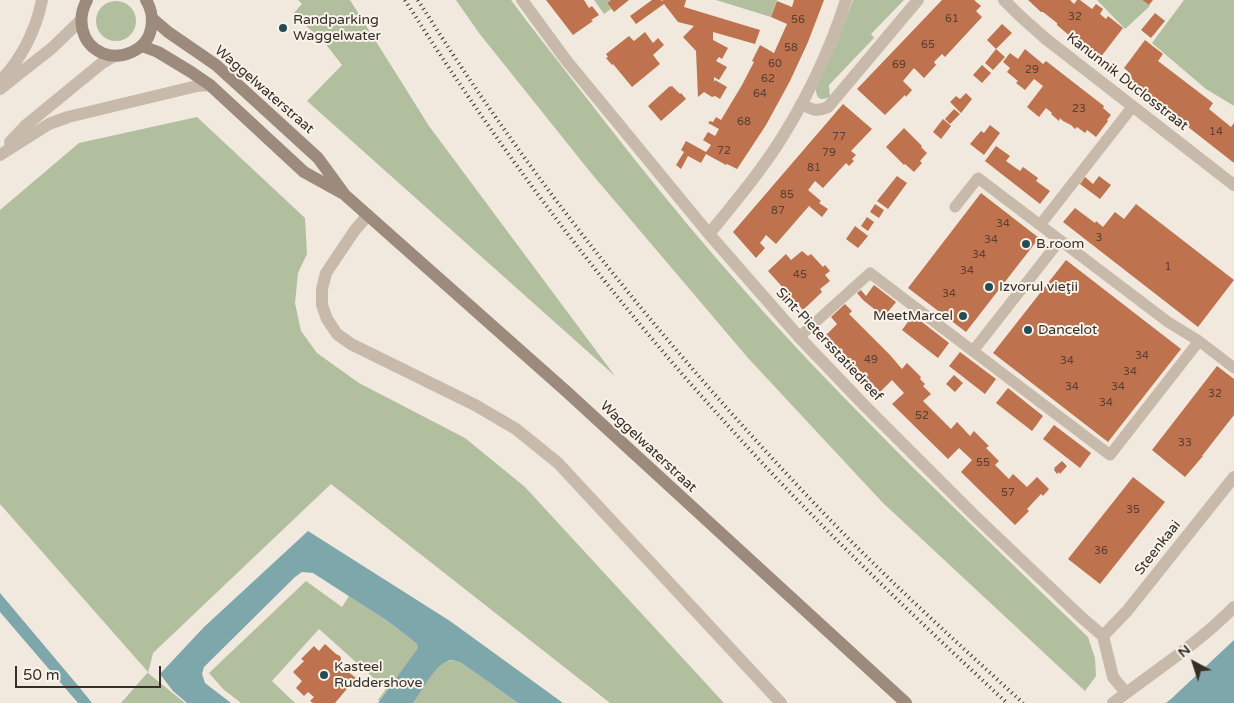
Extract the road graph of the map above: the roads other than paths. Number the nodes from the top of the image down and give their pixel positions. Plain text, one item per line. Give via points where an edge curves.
1 (42, 0) edge
2 (87, 0) edge
3 (146, 0) edge
4 (522, 0) edge
5 (846, 0) edge
6 (918, 0) edge
7 (1004, 0) edge
8 (153, 19) junction
9 (81, 20) junction
10 (142, 46) junction
11 (114, 56) junction
12 (0, 81) edge
13 (210, 85) junction
14 (0, 89) edge
15 (802, 104) junction
16 (1133, 106) junction
17 (0, 154) edge
18 (1234, 185) edge
19 (345, 194) junction
20 (955, 207) dead end
21 (368, 215) junction
22 (1040, 225) junction
23 (709, 234) junction
24 (1060, 240) junction
25 (800, 337) junction
26 (1198, 340) junction
27 (973, 351) junction
28 (1234, 368) edge
29 (1234, 477) edge
30 (1234, 607) edge
31 (1103, 636) junction
32 (1126, 693) junction
33 (781, 703) edge
34 (906, 703) edge
35 (1113, 703) edge

1 - 12 street via 30,37
2 - 9 main road
3 - 8 main road
4 - 23 street, Sint-Pietersstatiedreef via 566,60
5 - 15 street
6 - 15 street via 828,107 820,111
7 - 16 street, Kanunnik Duclosstraat via 1046,39
8 - 10 main road via 150,34
8 - 19 main road, Waggelwaterstraat via 248,94 318,158
9 - 11 main road via 83,33 90,44
9 - 14 street via 52,48
10 - 11 main road via 129,54
10 - 13 main road, Waggelwaterstraat via 158,52
11 - 17 street via 25,126
13 - 17 street via 68,117 48,124
13 - 19 main road, Waggelwaterstraat via 304,172
15 - 23 street via 783,137
16 - 18 street, Kanunnik Duclosstraat
16 - 22 lane
19 - 21 main road, Waggelwaterstraat
20 - 22 lane via 978,178
21 - 33 street via 326,273 322,305 338,334 351,344 475,405 516,430 558,463
21 - 34 main road, Waggelwaterstraat via 567,392
22 - 24 lane
23 - 25 street, Sint-Pietersstatiedreef
24 - 26 lane via 1168,322
24 - 27 lane
25 - 27 lane via 870,272
25 - 31 street, Sint-Pietersstatiedreef via 974,515
26 - 27 lane via 1110,455
26 - 28 lane
29 - 31 street, Steenkaai via 1127,611
30 - 32 street via 1183,652
31 - 32 street via 1113,677
32 - 35 street

